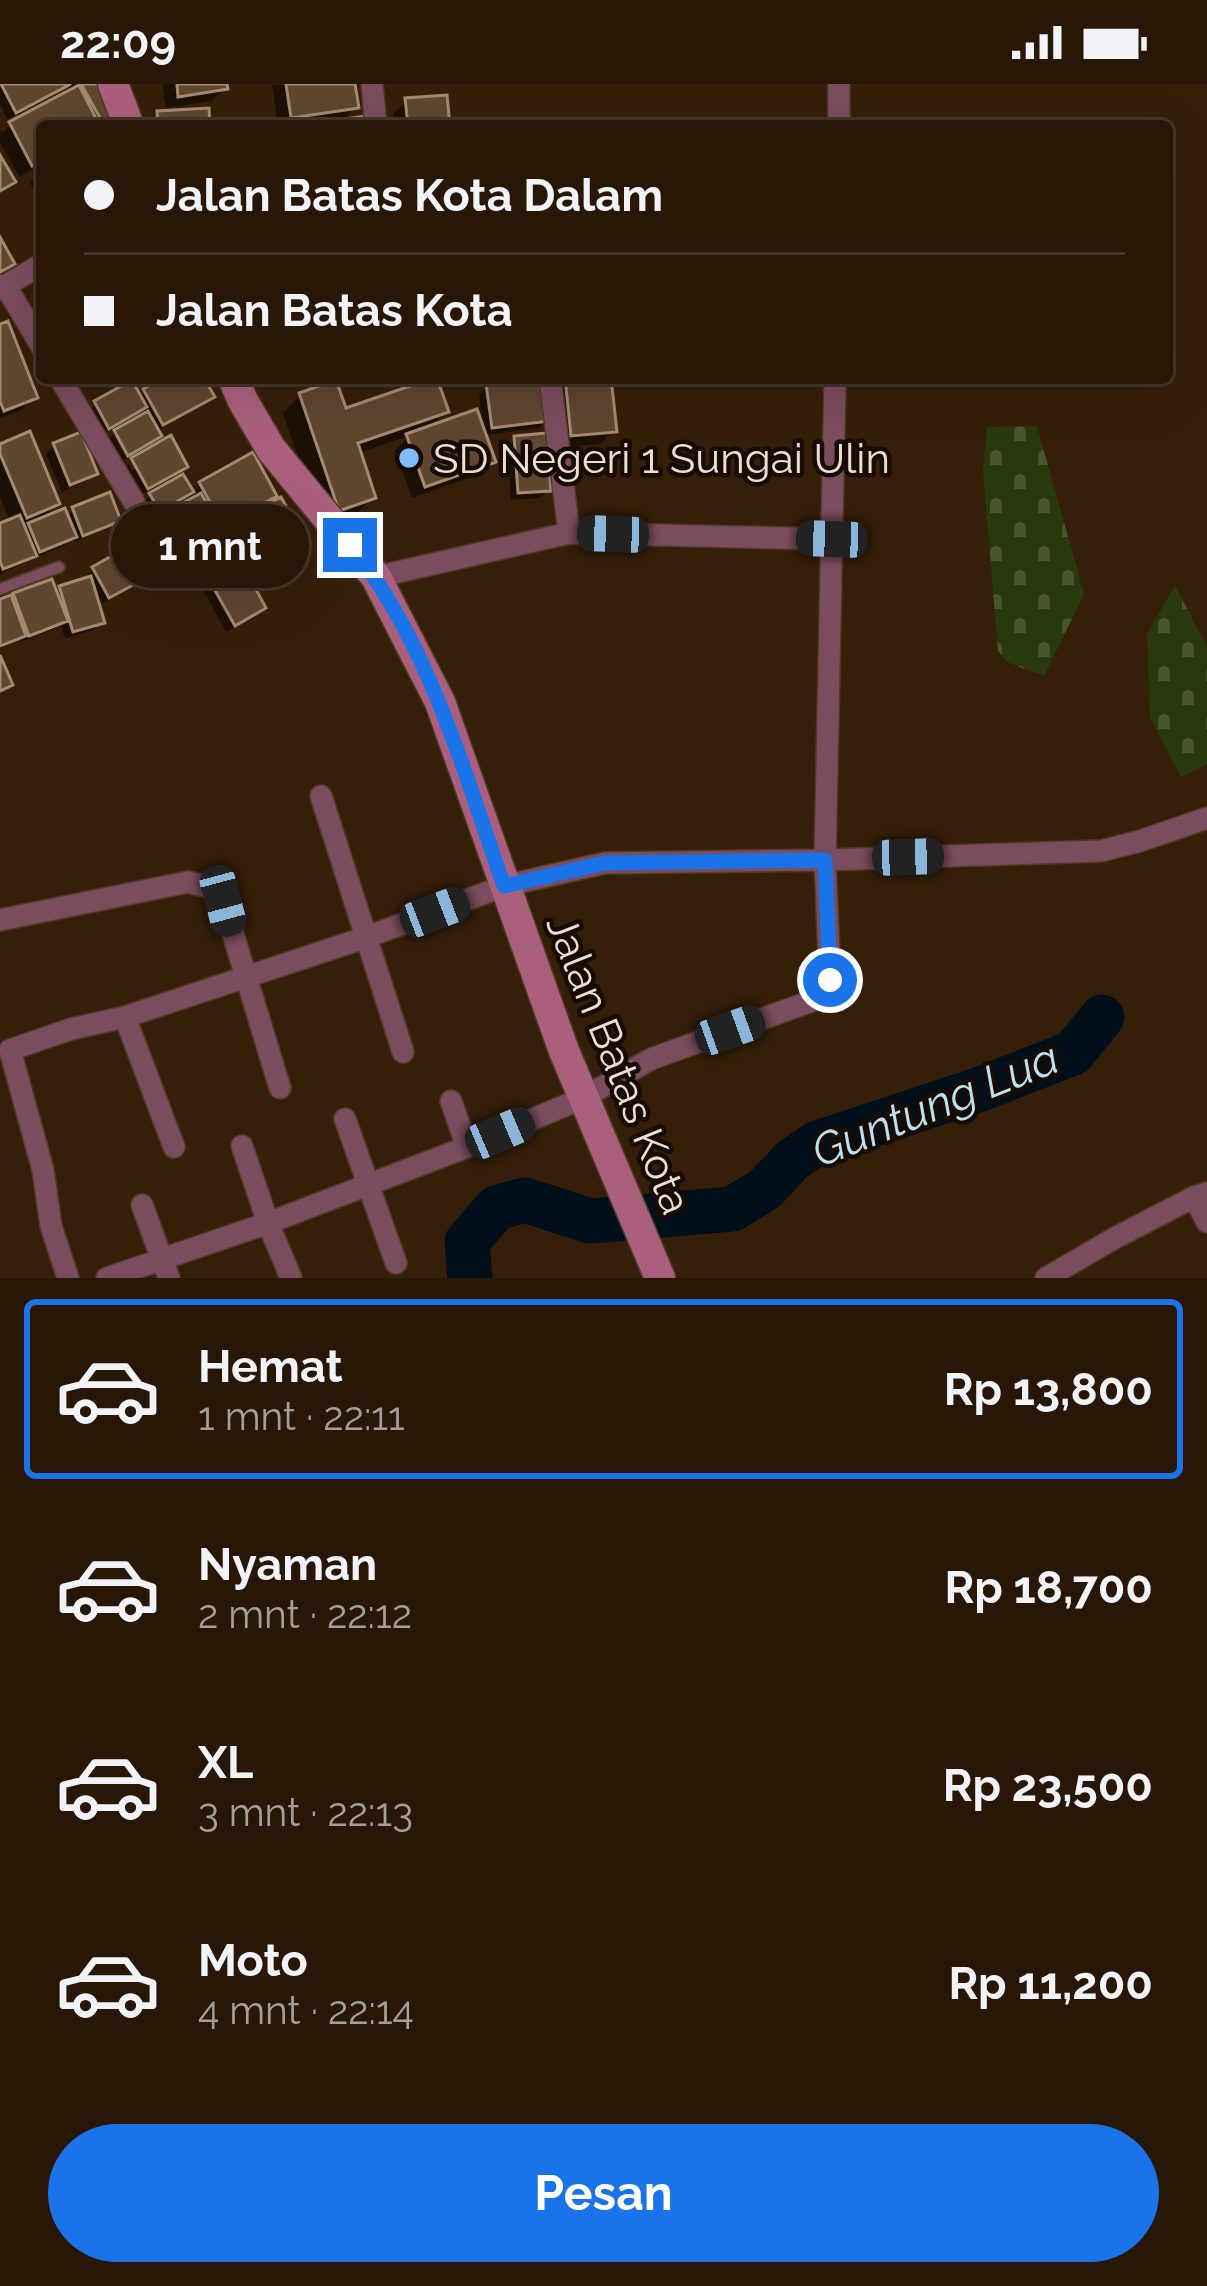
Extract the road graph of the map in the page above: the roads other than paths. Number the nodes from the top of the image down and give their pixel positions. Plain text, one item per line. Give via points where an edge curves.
1 (113, 84) edge
2 (372, 84) edge
3 (839, 84) edge
4 (127, 120) edge
5 (375, 120) edge
6 (838, 120) edge
7 (36, 268) edge
8 (3, 287) edge
9 (36, 338) edge
10 (64, 384) edge
11 (236, 384) edge
12 (551, 384) edge
13 (835, 384) edge
14 (134, 502) dead end
15 (569, 533) junction
16 (832, 539) junction
17 (59, 567) dead end
18 (376, 577) junction
19 (0, 589) edge
20 (322, 796) dead end
21 (1207, 818) edge
22 (825, 860) junction
23 (504, 886) junction
24 (0, 920) edge
25 (367, 938) junction
26 (245, 978) junction
27 (125, 1017) junction
28 (403, 1052) dead end
29 (280, 1088) dead end
30 (583, 1098) junction
31 (451, 1101) dead end
32 (345, 1119) dead end
33 (242, 1146) dead end
34 (174, 1147) dead end
35 (467, 1147) junction
36 (368, 1185) junction
37 (1200, 1195) edge
38 (142, 1205) dead end
39 (1207, 1222) edge
40 (268, 1223) junction
41 (396, 1263) dead end
42 (166, 1269) edge
43 (68, 1278) edge
44 (107, 1278) edge
45 (291, 1278) edge
46 (660, 1278) edge
47 (1046, 1278) edge

1 - 4 street
2 - 5 street
3 - 6 street
7 - 8 street
8 - 9 street
10 - 14 street
11 - 18 street, Jalan Batas Kota via 271,449
12 - 15 street
13 - 16 street
15 - 16 street
15 - 18 street
16 - 22 street
17 - 19 lane
18 - 23 street, Jalan Batas Kota via 440,702
20 - 25 street
21 - 22 street via 1101,850
22 - 23 street via 605,863
22 - 30 street via 824,990 651,1059
23 - 25 street
23 - 30 street, Jalan Batas Kota
24 - 26 street via 199,883 223,901
25 - 26 street
25 - 28 street
26 - 27 street
26 - 29 street
27 - 34 street
27 - 43 street via 10,1050
30 - 35 street
30 - 46 street, Jalan Batas Kota
31 - 35 street
32 - 36 street
33 - 40 street
35 - 36 street
36 - 40 street
36 - 41 street
37 - 39 street
37 - 47 street
38 - 42 street
40 - 42 street
40 - 45 street
42 - 44 street

